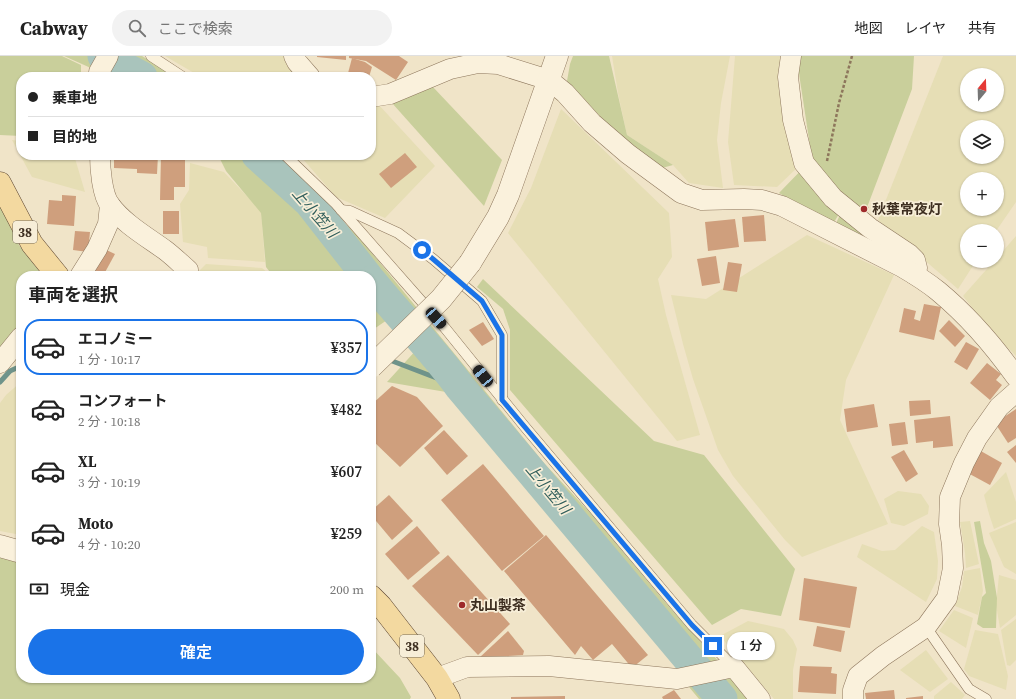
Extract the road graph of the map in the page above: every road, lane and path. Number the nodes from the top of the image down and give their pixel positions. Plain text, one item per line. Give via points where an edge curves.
1 (151, 56) edge
2 (294, 56) edge
3 (557, 56) edge
4 (791, 56) edge
5 (852, 56) edge
6 (176, 72) edge
7 (306, 72) edge
8 (549, 80) junction
9 (376, 96) edge
10 (100, 160) edge
11 (290, 160) edge
12 (0, 183) edge
13 (822, 185) junction
14 (110, 205) junction
15 (340, 210) junction
16 (54, 271) edge
17 (83, 271) edge
18 (188, 271) edge
19 (914, 274) junction
20 (16, 343) edge
21 (376, 362) edge
22 (0, 363) edge
23 (1016, 377) edge
24 (1016, 392) edge
25 (502, 400) junction
26 (0, 546) edge
27 (16, 551) edge
28 (376, 601) edge
29 (926, 627) junction
30 (727, 669) junction
31 (437, 678) junction
32 (449, 699) edge
33 (760, 699) edge
34 (853, 699) edge
35 (986, 699) edge

1 - 6 lane
2 - 7 street
3 - 8 street
4 - 13 street via 788,77 793,120 804,163
5 - 13 path via 839,103
8 - 9 street via 498,64 478,63 450,69 390,94
8 - 19 street via 565,93 592,123 681,194 702,200 762,200 782,206
8 - 21 street, bridge via 508,195 498,217 470,263 441,299
10 - 14 street via 105,194
11 - 15 lane
12 - 16 main road, 38 via 32,244
13 - 19 street via 848,211 915,260 917,268
14 - 17 street via 108,224
14 - 18 street
15 - 25 lane via 445,328
15 - 25 lane via 350,211 398,233 482,301 502,335
19 - 23 street via 938,290 964,315
20 - 22 street
24 - 29 street via 999,407 977,438 950,497 949,524 954,568 947,598
25 - 30 lane
26 - 27 street
28 - 31 main road, 38
29 - 34 street via 858,676
29 - 35 lane via 969,689
30 - 31 street via 677,679 549,666 467,667
30 - 33 street
31 - 32 main road, 38

